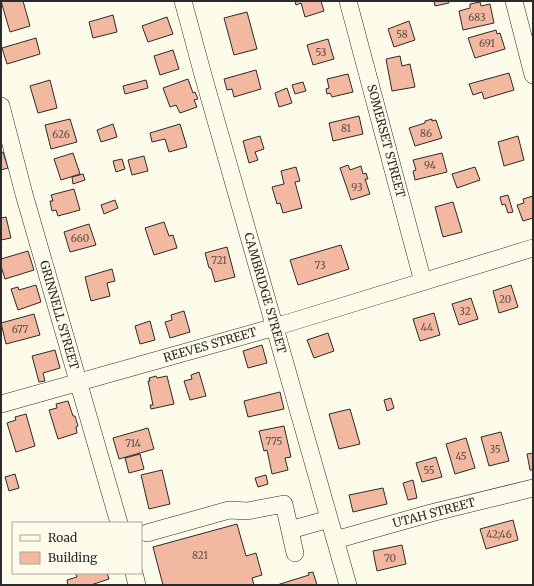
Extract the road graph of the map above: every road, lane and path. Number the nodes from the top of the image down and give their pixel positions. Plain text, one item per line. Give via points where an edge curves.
1 (184, 1) edge
2 (348, 1) edge
3 (514, 1) edge
4 (533, 75) edge
5 (1, 106) edge
6 (533, 248) edge
7 (424, 282) junction
8 (275, 327) junction
9 (79, 382) junction
10 (1, 404) edge
11 (533, 488) edge
12 (329, 519) junction
13 (120, 522) edge
14 (290, 530) junction
15 (147, 533) dead end
16 (335, 540) junction
17 (296, 553) dead end
18 (134, 574) edge
19 (137, 585) edge
20 (348, 585) edge

1 - 8 street, CAMBRIDGE STREET
2 - 7 street, SOMERSET STREET
3 - 4 street
5 - 9 street, GRINNELL STREET
6 - 7 street, REEVES STREET
7 - 8 street, REEVES STREET
8 - 9 street, REEVES STREET
8 - 12 street, CAMBRIDGE STREET
9 - 10 street, REEVES STREET
9 - 13 street, GRINNELL STREET
11 - 16 street, UTAH STREET
12 - 14 street
12 - 16 street, CAMBRIDGE STREET
14 - 15 street via 284,504 247,511 229,510
14 - 17 street
16 - 20 street, CAMBRIDGE STREET
18 - 19 street

